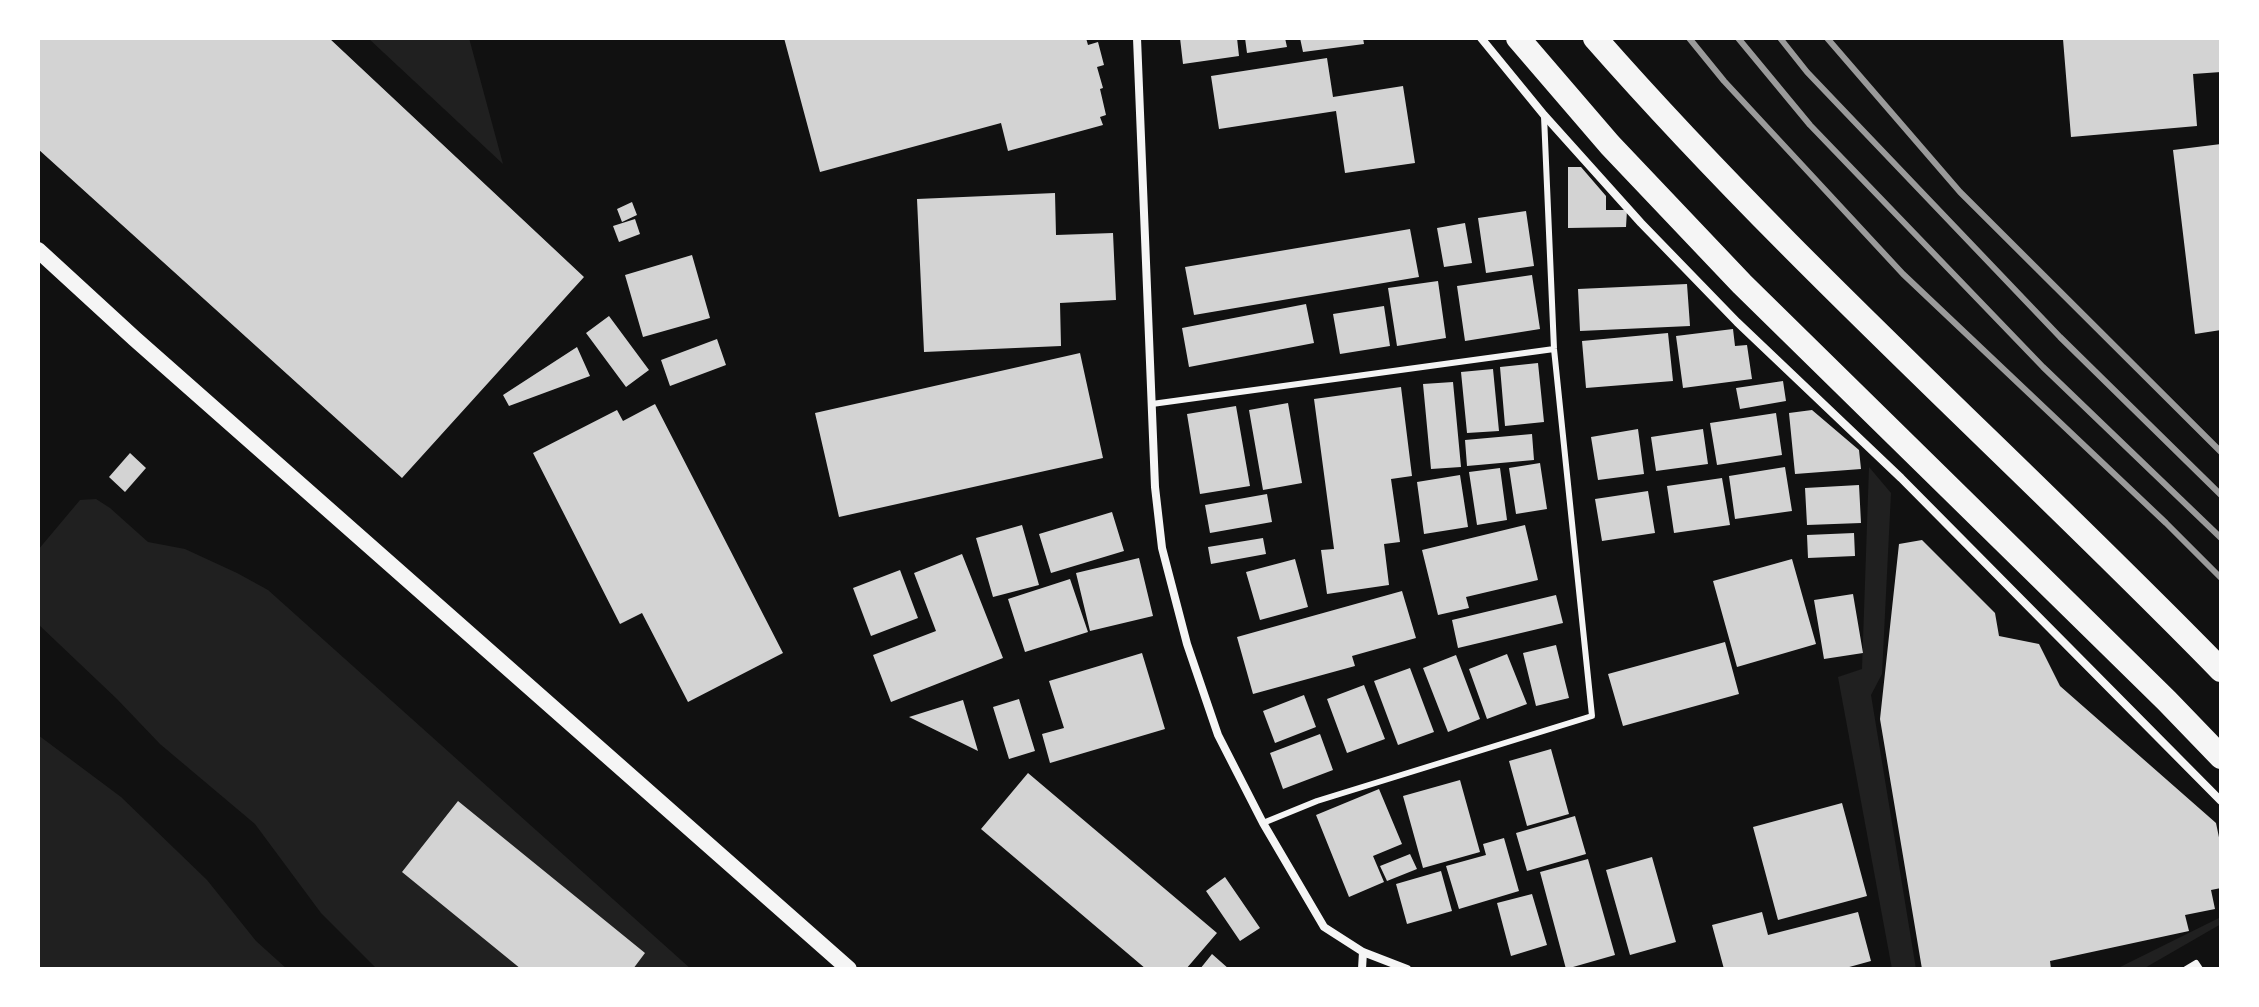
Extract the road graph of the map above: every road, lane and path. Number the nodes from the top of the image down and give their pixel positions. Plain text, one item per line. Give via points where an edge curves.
1 (1137, 38) edge
2 (1481, 38) edge
3 (1518, 38) edge
4 (1595, 38) edge
5 (1544, 115) junction
6 (38, 250) edge
7 (1554, 349) junction
8 (1152, 404) junction
9 (2221, 670) edge
10 (2221, 757) edge
11 (2221, 801) edge
12 (1263, 823) junction
13 (1363, 952) junction
14 (849, 969) edge
15 (1362, 969) edge
16 (1407, 969) edge
17 (2186, 969) edge
18 (2200, 969) edge

1 - 8 street
2 - 5 street
3 - 10 highway via 1610,145 1742,284
4 - 9 highway via 1788,244
5 - 7 lane
5 - 11 street via 1737,322 1901,478
6 - 14 main road
7 - 8 lane
7 - 12 lane via 1592,716 1317,801
8 - 12 street via 1162,548 1187,644 1218,735
12 - 13 street via 1324,927
13 - 15 street
13 - 16 street
17 - 18 lane via 2196,963

